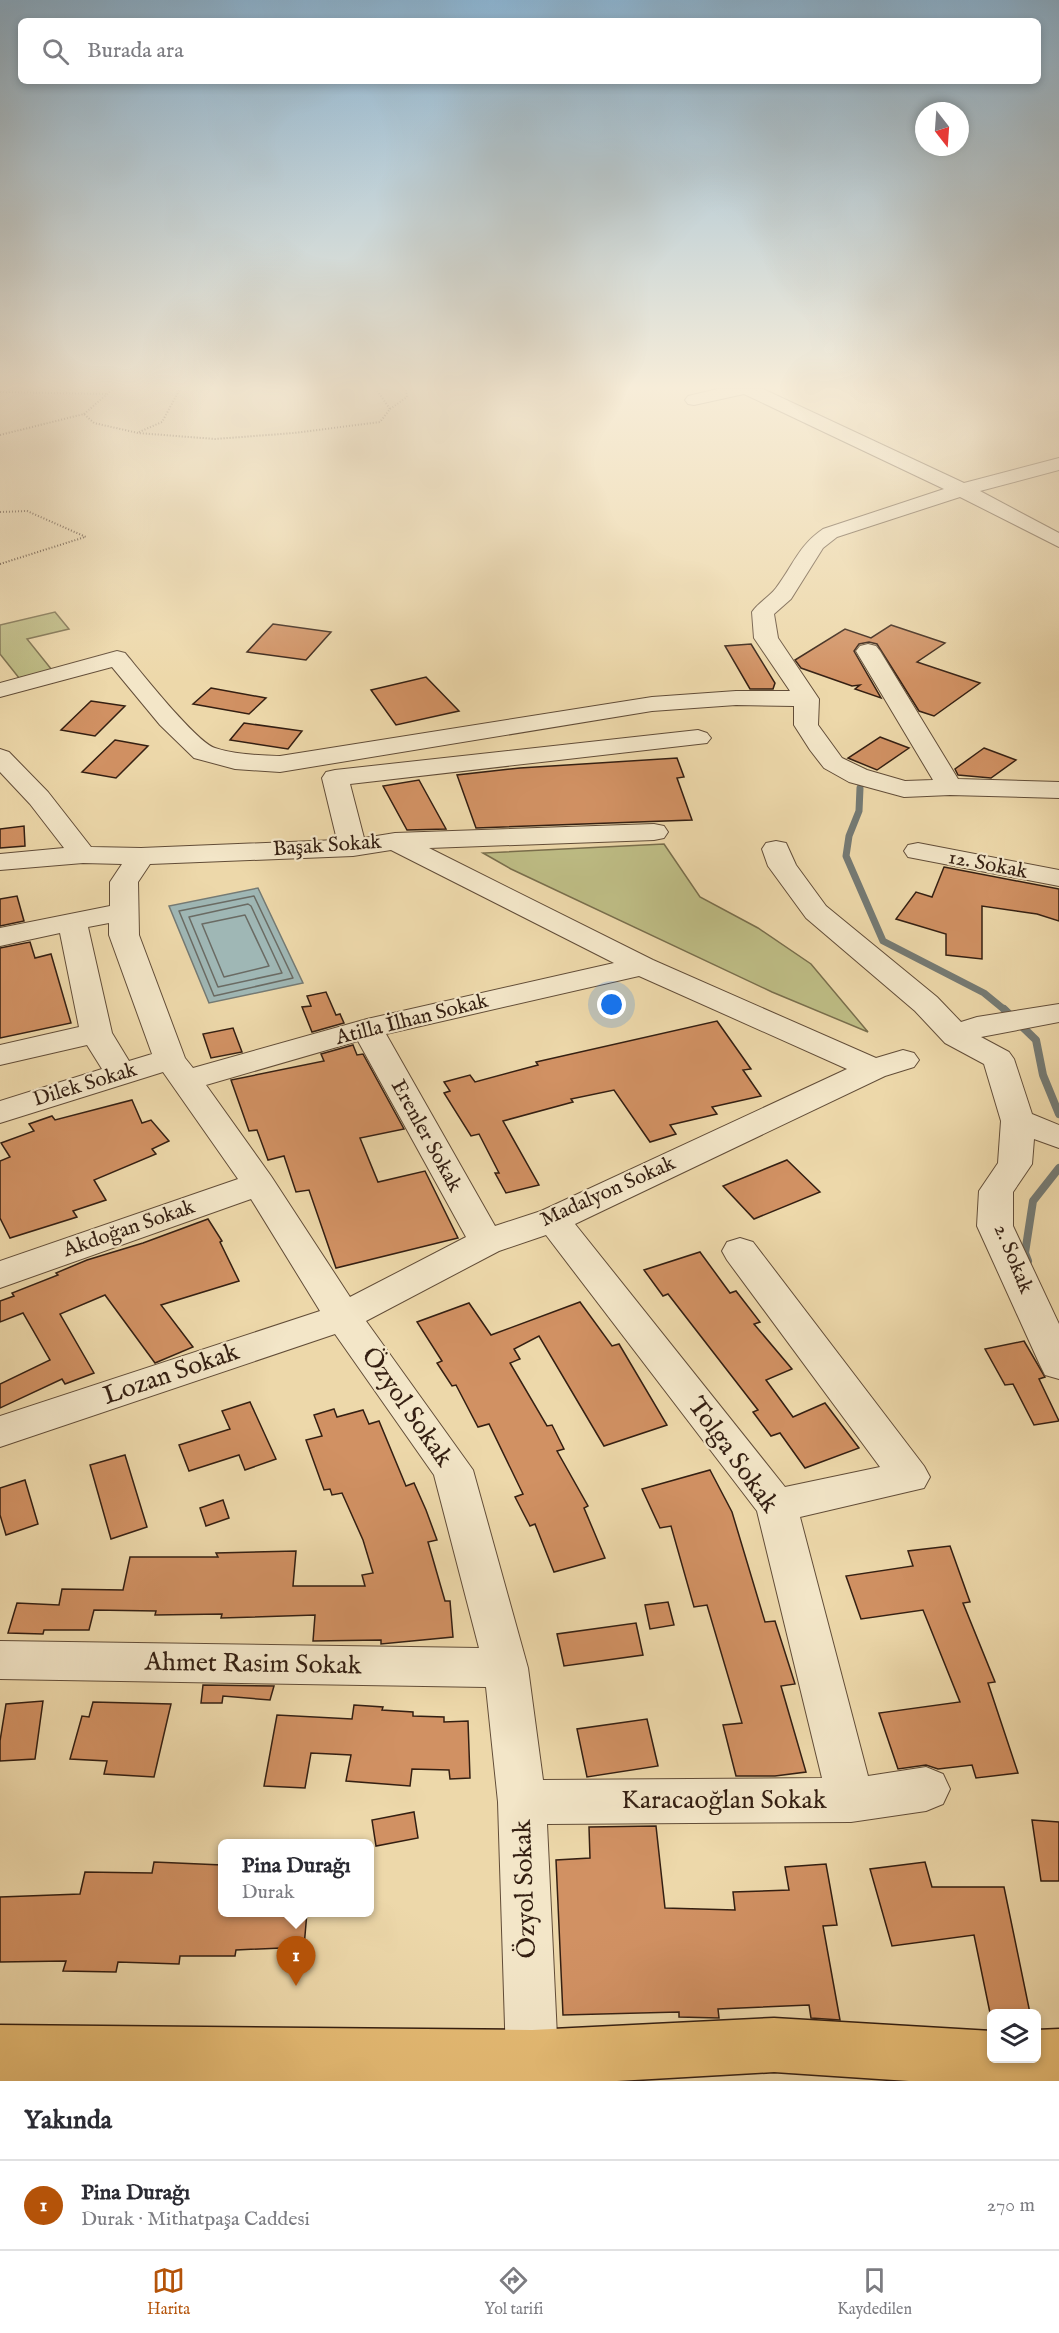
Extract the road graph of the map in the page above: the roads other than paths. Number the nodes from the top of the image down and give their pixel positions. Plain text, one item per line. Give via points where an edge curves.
1 (954, 486) edge
2 (977, 486) edge
3 (962, 490) junction
4 (1059, 541) edge
5 (868, 651) dead end
6 (0, 690) edge
7 (807, 699) junction
8 (698, 738) dead end
9 (0, 757) edge
10 (950, 787) junction
11 (1059, 790) edge
12 (654, 832) dead end
13 (395, 841) junction
14 (353, 848) junction
15 (776, 849) dead end
16 (918, 850) dead end
17 (83, 855) junction
18 (141, 856) junction
19 (0, 862) edge
20 (1059, 878) edge
21 (125, 911) junction
22 (72, 922) junction
23 (0, 937) edge
24 (642, 966) junction
25 (1059, 1013) edge
26 (367, 1029) junction
27 (96, 1033) junction
28 (956, 1036) junction
29 (0, 1055) edge
30 (177, 1070) junction
31 (121, 1074) junction
32 (0, 1112) edge
33 (1018, 1121) junction
34 (1059, 1137) edge
35 (259, 1184) junction
36 (553, 1220) junction
37 (486, 1242) junction
38 (740, 1251) dead end
39 (0, 1275) edge
40 (343, 1317) junction
41 (1059, 1365) edge
42 (0, 1432) edge
43 (776, 1505) junction
44 (0, 1660) edge
45 (506, 1668) junction
46 (926, 1790) dead end
47 (851, 1800) junction
48 (522, 1802) junction
49 (0, 2053) edge
50 (1059, 2057) edge
51 (532, 2058) junction
52 (987, 2058) edge
53 (1041, 2058) edge

1 - 3 street
2 - 3 street
3 - 4 street
3 - 7 street via 830,533 815,544 783,594 763,612 766,638
5 - 10 street
6 - 7 street via 117,658 169,720 203,753 235,761 280,764 652,704 736,698
7 - 10 street via 807,725 833,763 858,776 904,789
8 - 14 street via 335,778
9 - 17 street via 39,798
10 - 11 street
12 - 13 street, Başak Sokak
13 - 14 street, Başak Sokak
13 - 24 street, Madalyon Sokak
14 - 18 street, Başak Sokak
15 - 28 street, 2. Sokak via 782,866 816,912 926,1004
16 - 20 street, 12. Sokak
17 - 18 street, Başak Sokak
17 - 19 street, Başak Sokak
18 - 21 street, Özyol Sokak via 124,882
21 - 22 street
21 - 30 street, Özyol Sokak via 124,935
22 - 23 street
22 - 27 street
24 - 26 street, Atilla İlhan Sokak
24 - 36 street, Madalyon Sokak via 888,1064
25 - 28 street via 977,1027
26 - 30 street, Atilla İlhan Sokak
26 - 37 street, Erenler Sokak
27 - 29 street
27 - 31 street
28 - 33 street, 2. Sokak via 998,1059
30 - 31 street, Dilek Sokak
30 - 35 street, Özyol Sokak
31 - 32 street, Dilek Sokak
33 - 34 street
33 - 41 street, 2. Sokak via 1015,1164 996,1191 995,1226
35 - 39 street, Akdoğan Sokak
35 - 40 street, Özyol Sokak
36 - 37 street, Madalyon Sokak
36 - 43 street, Tolga Sokak
37 - 40 street, Madalyon Sokak
38 - 43 street via 910,1477
40 - 42 street, Lozan Sokak
40 - 45 street, Özyol Sokak via 453,1470
43 - 47 street, Tolga Sokak
44 - 45 street, Ahmet Rasim Sokak
45 - 48 street, Özyol Sokak
46 - 47 street, Karacaoğlan Sokak
47 - 48 street, Karacaoğlan Sokak
48 - 51 street, Özyol Sokak
49 - 51 main road
50 - 53 main road
51 - 52 main road via 774,2045

